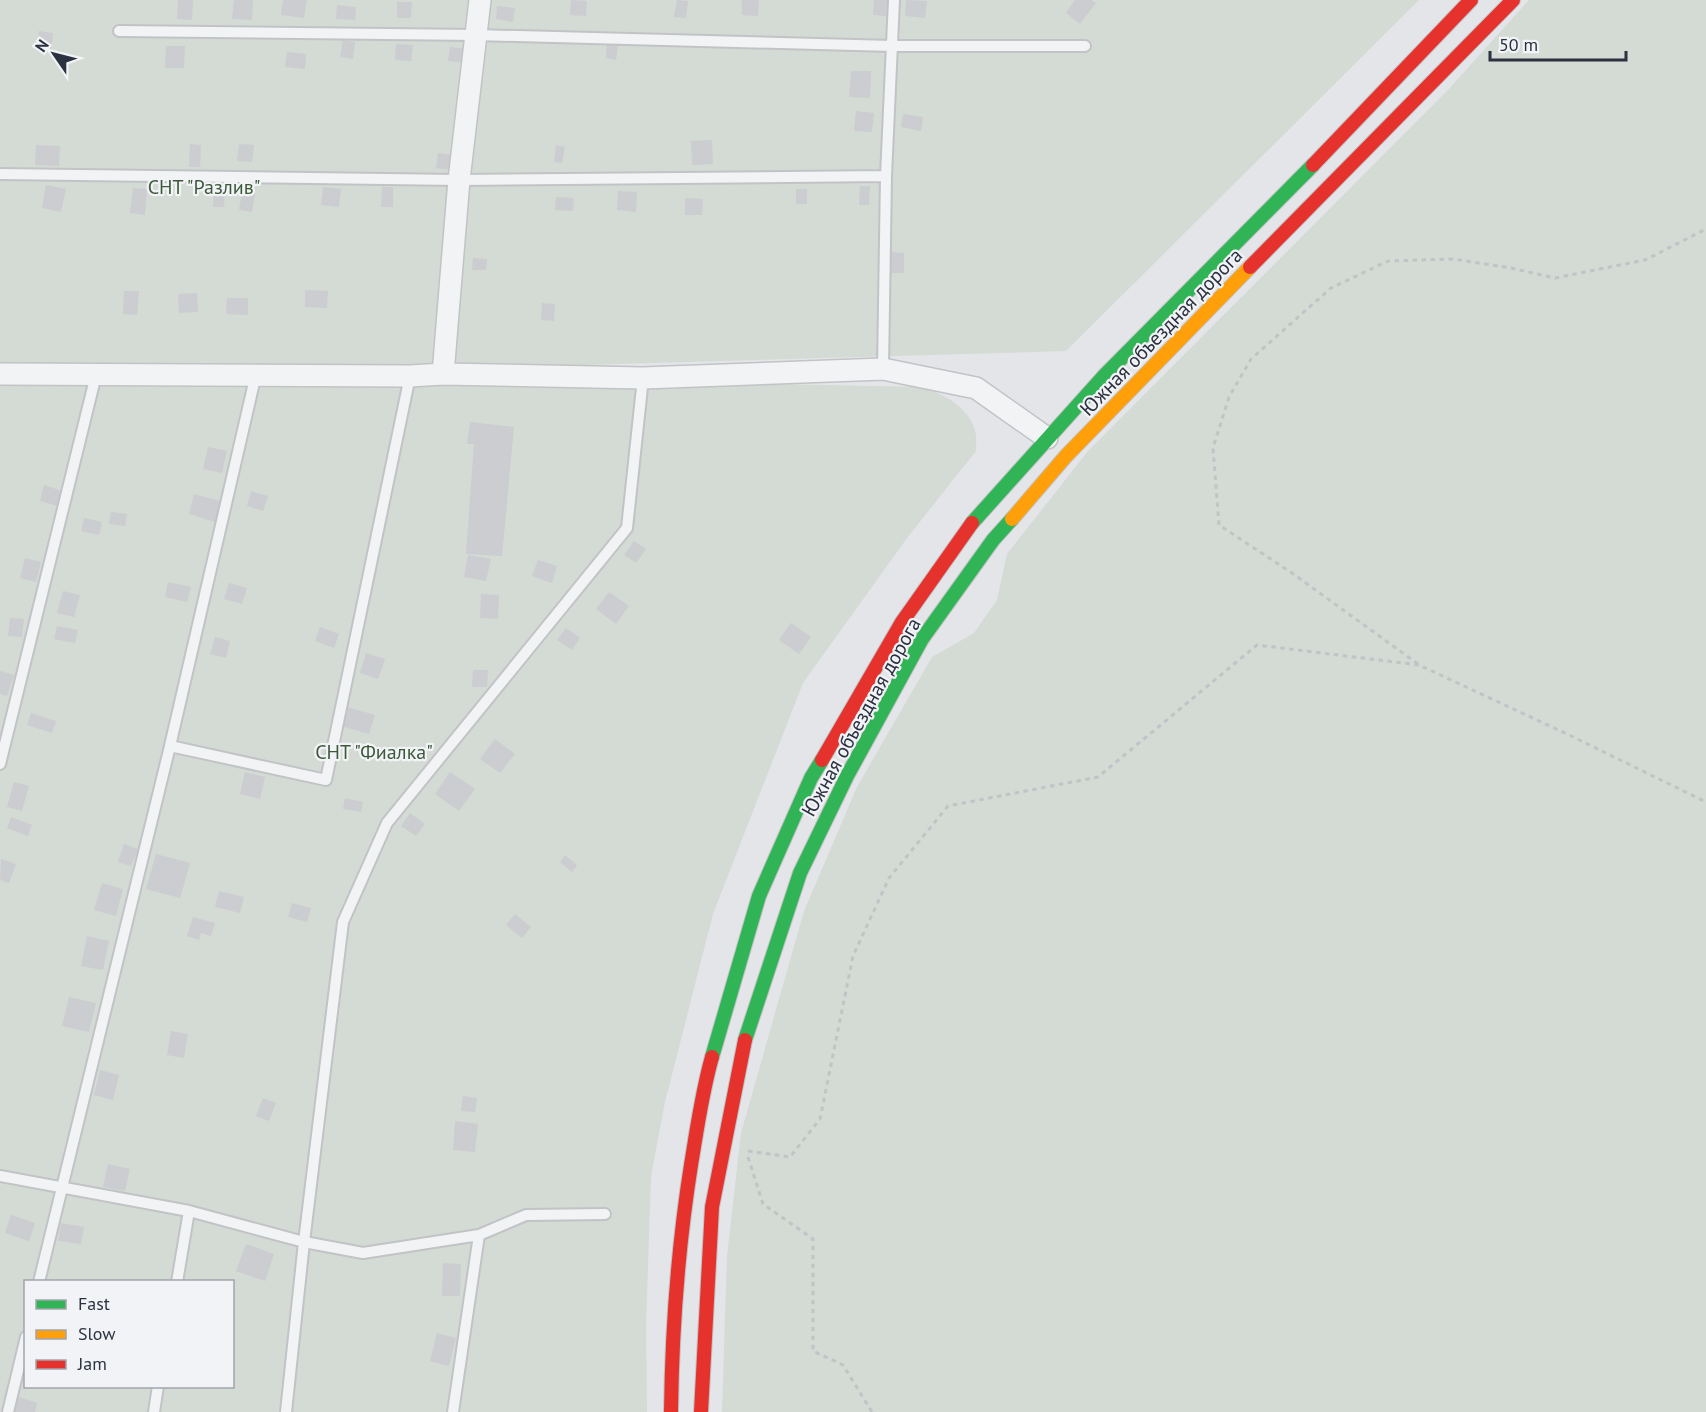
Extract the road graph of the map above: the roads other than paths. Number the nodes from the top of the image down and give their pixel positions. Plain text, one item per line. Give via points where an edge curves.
1 (480, 0) edge
2 (894, 0) edge
3 (1471, 0) edge
4 (1513, 0) edge
5 (119, 31) dead end
6 (475, 35) junction
7 (892, 46) junction
8 (1085, 46) dead end
9 (0, 174) edge
10 (886, 176) junction
11 (459, 180) junction
12 (883, 369) junction
13 (0, 374) edge
14 (256, 374) junction
15 (443, 374) junction
16 (96, 375) junction
17 (410, 376) junction
18 (643, 378) junction
19 (1047, 438) junction
20 (1066, 456) junction
21 (1029, 459) junction
22 (1049, 477) junction
23 (170, 746) junction
24 (0, 764) edge
25 (0, 1176) edge
26 (61, 1187) junction
27 (189, 1211) junction
28 (605, 1214) dead end
29 (479, 1235) junction
30 (304, 1242) junction
31 (39, 1280) edge
32 (177, 1280) edge
33 (24, 1345) edge
34 (158, 1388) edge
35 (8, 1412) edge
36 (154, 1412) edge
37 (286, 1412) edge
38 (453, 1412) edge
39 (671, 1412) edge
40 (701, 1412) edge

1 - 6 street
2 - 7 lane
3 - 19 main road, Южная объездная дорога
4 - 20 main road, Южная объездная дорога
5 - 6 lane
6 - 7 lane
6 - 11 street
7 - 8 lane
7 - 10 lane
9 - 11 lane
10 - 11 lane
10 - 12 lane
11 - 15 street
12 - 18 street
12 - 19 street via 976,388
13 - 16 street
14 - 16 street
14 - 17 street
14 - 23 lane
15 - 17 street
15 - 18 street
16 - 24 lane
17 - 23 lane via 326,780
18 - 30 lane via 627,528 387,823 343,922
19 - 20 main road
19 - 21 main road, Южная объездная дорога
20 - 22 main road, Южная объездная дорога
21 - 22 main road
21 - 39 main road, Южная объездная дорога via 970,525 902,622 811,778 759,896 711,1061 696,1132 682,1224
22 - 40 main road, Южная объездная дорога via 993,540 922,639 847,776 800,873 745,1040 712,1207
23 - 26 lane
25 - 26 lane
26 - 27 lane
26 - 31 lane
27 - 30 lane
27 - 32 lane
28 - 29 lane via 526,1215
29 - 30 lane via 363,1254
29 - 38 lane
30 - 37 lane
33 - 35 lane
34 - 36 lane

